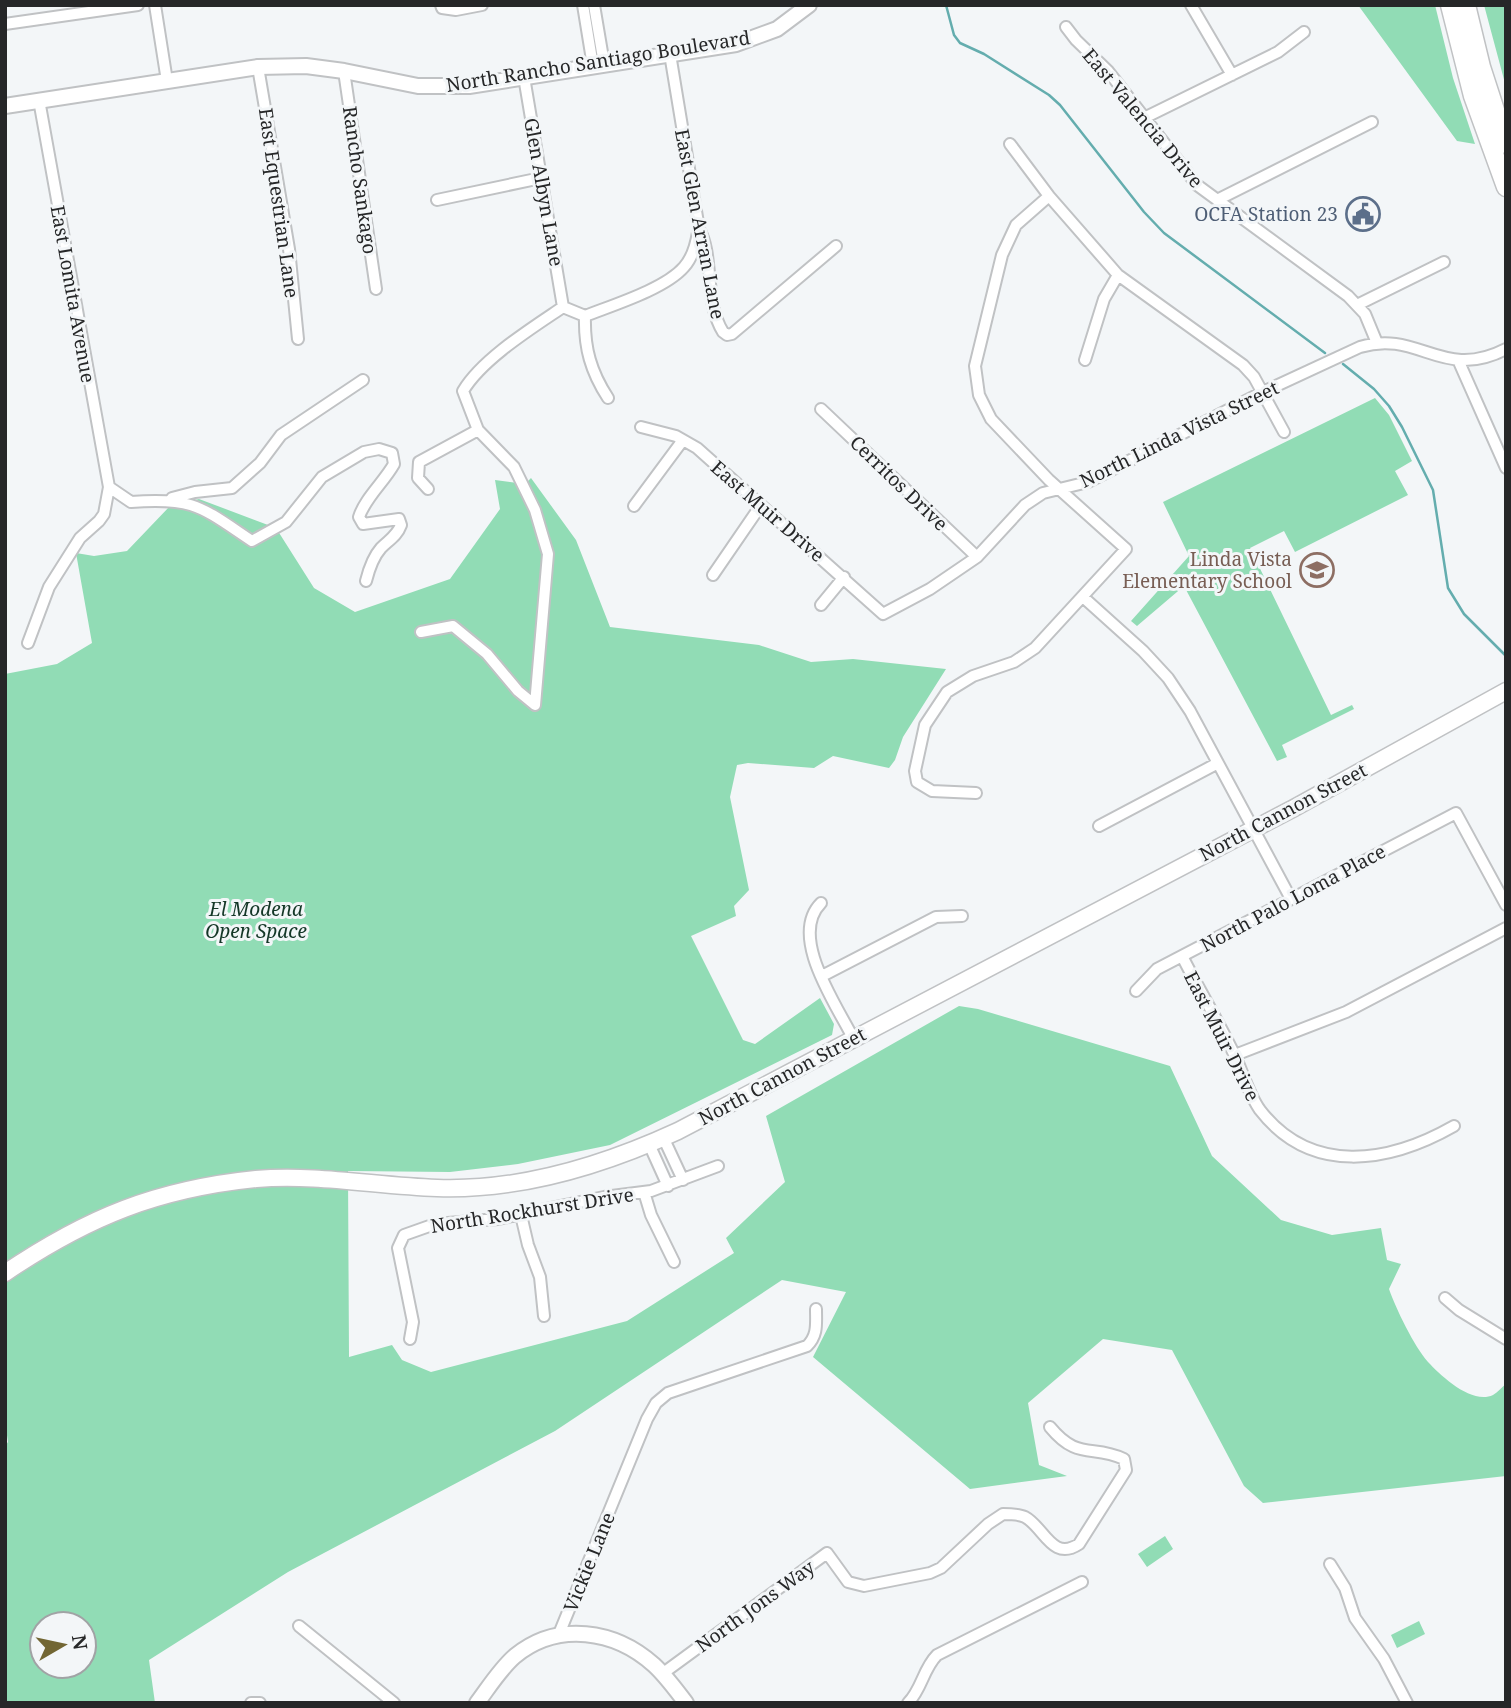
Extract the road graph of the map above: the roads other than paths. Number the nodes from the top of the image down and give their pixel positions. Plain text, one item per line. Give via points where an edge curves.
1 (138, 5) edge
2 (155, 5) edge
3 (482, 5) edge
4 (583, 5) edge
5 (594, 5) edge
6 (809, 5) edge
7 (1191, 5) edge
8 (1450, 5) edge
9 (1466, 5) edge
10 (442, 6) edge
11 (5, 24) edge
12 (1066, 27) dead end
13 (1304, 32) dead end
14 (670, 54) junction
15 (598, 65) junction
16 (258, 67) junction
17 (344, 71) junction
18 (1232, 75) junction
19 (524, 77) junction
20 (167, 81) junction
21 (39, 100) junction
22 (5, 106) edge
23 (1144, 118) junction
24 (1372, 122) dead end
25 (1010, 144) dead end
26 (1506, 144) edge
27 (541, 178) junction
28 (1506, 187) edge
29 (1049, 196) junction
30 (437, 200) dead end
31 (1217, 200) junction
32 (699, 229) junction
33 (836, 246) dead end
34 (1444, 262) dead end
35 (1118, 275) junction
36 (376, 289) dead end
37 (1357, 305) junction
38 (563, 307) junction
39 (585, 316) junction
40 (298, 339) dead end
41 (1377, 343) junction
42 (1506, 349) edge
43 (1084, 360) dead end
44 (1459, 362) junction
45 (363, 380) dead end
46 (1264, 392) junction
47 (608, 398) dead end
48 (821, 409) dead end
49 (641, 427) dead end
50 (478, 430) junction
51 (1284, 432) dead end
52 (683, 440) junction
53 (1506, 468) edge
54 (109, 487) junction
55 (428, 489) dead end
56 (1058, 490) junction
57 (166, 499) junction
58 (761, 505) junction
59 (634, 506) dead end
60 (976, 557) junction
61 (713, 575) dead end
62 (844, 577) junction
63 (366, 581) dead end
64 (1083, 597) junction
65 (821, 605) dead end
66 (883, 614) joint
67 (421, 632) dead end
68 (28, 643) dead end
69 (1506, 691) edge
70 (1217, 763) junction
71 (976, 793) dead end
72 (1099, 826) dead end
73 (1253, 829) junction
74 (1291, 899) junction
75 (821, 903) dead end
76 (1506, 905) edge
77 (962, 916) dead end
78 (1506, 928) edge
79 (1182, 956) junction
80 (822, 976) junction
81 (1136, 991) dead end
82 (853, 1038) junction
83 (1235, 1055) junction
84 (1454, 1126) dead end
85 (656, 1140) junction
86 (718, 1166) dead end
87 (683, 1180) junction
88 (668, 1186) junction
89 (644, 1192) junction
90 (521, 1215) junction
91 (674, 1262) dead end
92 (5, 1273) edge
93 (1445, 1298) dead end
94 (816, 1309) dead end
95 (544, 1316) dead end
96 (410, 1339) dead end
97 (1506, 1339) edge
98 (1050, 1427) dead end
99 (1330, 1564) dead end
100 (1082, 1582) dead end
101 (299, 1626) dead end
102 (559, 1634) junction
103 (662, 1674) junction
104 (251, 1703) edge
105 (260, 1703) edge
106 (394, 1703) edge
107 (477, 1703) edge
108 (686, 1703) edge
109 (908, 1703) edge
110 (1406, 1703) edge

1 - 11 street
2 - 20 street
3 - 10 street via 456,10
4 - 15 street
5 - 15 street
6 - 14 street, North Rancho Santiago Boulevard via 763,35
7 - 18 street
8 - 28 main road via 1473,96
9 - 26 main road via 1480,67
12 - 23 street, East Valencia Drive
13 - 18 street via 1278,52
14 - 15 street, North Rancho Santiago Boulevard
14 - 32 street, East Glen Arran Lane
15 - 19 street, North Rancho Santiago Boulevard
16 - 17 street, North Rancho Santiago Boulevard
16 - 20 street, North Rancho Santiago Boulevard
16 - 40 street, East Equestrian Lane via 289,249
17 - 19 street, North Rancho Santiago Boulevard via 418,86 469,86
17 - 36 street, Rancho Sankago
18 - 23 street
19 - 27 street, Glen Albyn Lane
20 - 21 street, North Rancho Santiago Boulevard
21 - 22 street, North Rancho Santiago Boulevard
21 - 54 street, East Lomita Avenue
23 - 31 street, East Valencia Drive via 1197,185
24 - 31 street
25 - 29 street
27 - 30 street
27 - 38 street, Glen Albyn Lane
29 - 35 street
29 - 56 street via 1016,225 1002,255 975,366 979,395 991,419
31 - 37 street, East Valencia Drive
32 - 33 street, East Glen Arran Lane via 713,307 727,335
32 - 39 street via 691,258 669,280
34 - 37 street
35 - 43 street via 1104,299
35 - 46 street via 1243,365
37 - 41 street, East Valencia Drive via 1371,324
38 - 39 street
38 - 50 street via 517,338 469,380 463,391
39 - 47 street via 589,360
41 - 44 street, North Linda Vista Street via 1408,345
41 - 46 street, North Linda Vista Street
42 - 44 street, North Linda Vista Street
44 - 53 street
45 - 57 street via 281,435 260,463 232,488
46 - 51 street
46 - 56 street, North Linda Vista Street via 1088,482
48 - 60 street, Cerritos Drive
49 - 52 street, East Muir Drive
50 - 55 street via 419,462 418,478
50 - 67 street via 514,467 535,510 548,554 535,705 453,626
52 - 58 street, East Muir Drive
52 - 59 street
54 - 57 street via 131,502
54 - 68 street via 104,514 80,538 49,587
56 - 60 street, North Linda Vista Street via 1025,505
56 - 64 street via 1126,549
57 - 63 street via 201,507 252,541 286,522 323,477 364,452 379,449 392,453 394,464 359,517 363,524 398,519 401,525 380,549
58 - 61 street
58 - 62 street, East Muir Drive
60 - 66 street, North Linda Vista Street
62 - 65 street
62 - 66 street, East Muir Drive
64 - 70 street via 1168,678
64 - 71 street via 1035,648 947,692 925,725 916,782 932,791
69 - 73 main road, North Cannon Street
70 - 72 street
70 - 73 street
73 - 74 street
73 - 82 main road, North Cannon Street
74 - 76 street, North Palo Loma Place via 1457,813
74 - 79 street, North Palo Loma Place
75 - 80 street via 812,913 809,928 810,949
77 - 80 street via 936,917
78 - 83 street via 1346,1012
79 - 81 street, North Palo Loma Place via 1157,970
79 - 83 street, East Muir Drive
80 - 82 street
82 - 85 main road, North Cannon Street
83 - 84 street, East Muir Drive via 1258,1108 1280,1131 1311,1150 1355,1158 1398,1152
85 - 87 street
85 - 88 street
85 - 92 main road, North Cannon Street via 558,1175 479,1187 285,1178 183,1190 83,1225
86 - 87 street, North Rockhurst Drive
87 - 88 street, North Rockhurst Drive
88 - 89 street, North Rockhurst Drive
89 - 90 street, North Rockhurst Drive
89 - 91 street
90 - 95 street via 540,1277
90 - 96 street, North Rockhurst Drive via 435,1224 407,1233 399,1242 399,1253 413,1322
93 - 97 street
94 - 102 street, Vickie Lane via 816,1331 807,1346 662,1397 647,1419
98 - 103 street, North Jons Way via 1079,1451 1124,1459 1126,1470 1120,1482 1079,1544 1061,1548 1051,1544 1024,1516 1003,1514 941,1569 864,1586 848,1582 827,1553
99 - 110 street via 1345,1588 1355,1618 1384,1659
100 - 109 street via 937,1655
101 - 106 street
102 - 103 street via 589,1633 611,1639 637,1652
102 - 107 street via 515,1657
103 - 108 street
104 - 105 street

